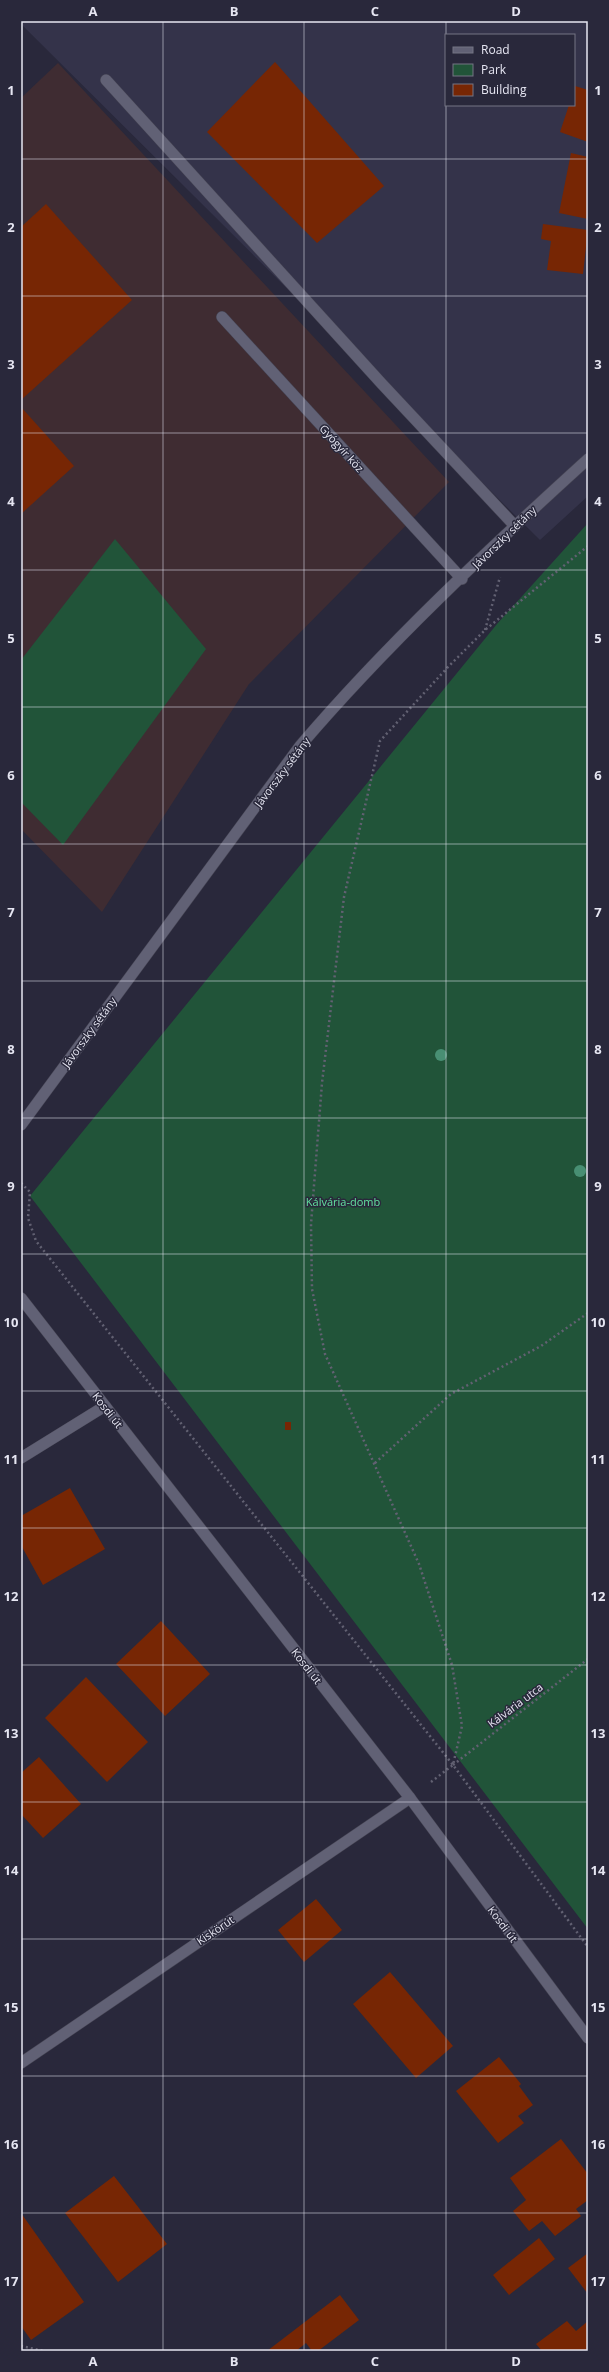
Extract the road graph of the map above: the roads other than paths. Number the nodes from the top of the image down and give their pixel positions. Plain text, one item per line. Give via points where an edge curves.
1 (106, 80) dead end
2 (222, 317) dead end
3 (588, 458) edge
4 (515, 526) junction
5 (462, 579) junction
6 (21, 1125) edge
7 (21, 1298) edge
8 (105, 1406) junction
9 (21, 1458) edge
10 (410, 1798) junction
11 (588, 2038) edge
12 (21, 2063) edge

1 - 4 street via 382,384
2 - 5 street, Gyógyír köz
3 - 4 street, Jávorszky sétány
4 - 5 street, Jávorszky sétány
5 - 6 street, Jávorszky sétány via 347,691 300,746
7 - 8 street, Kosdi út
8 - 9 street
8 - 10 street, Kosdi út
10 - 11 street, Kosdi út
10 - 12 street, Kiskörút

